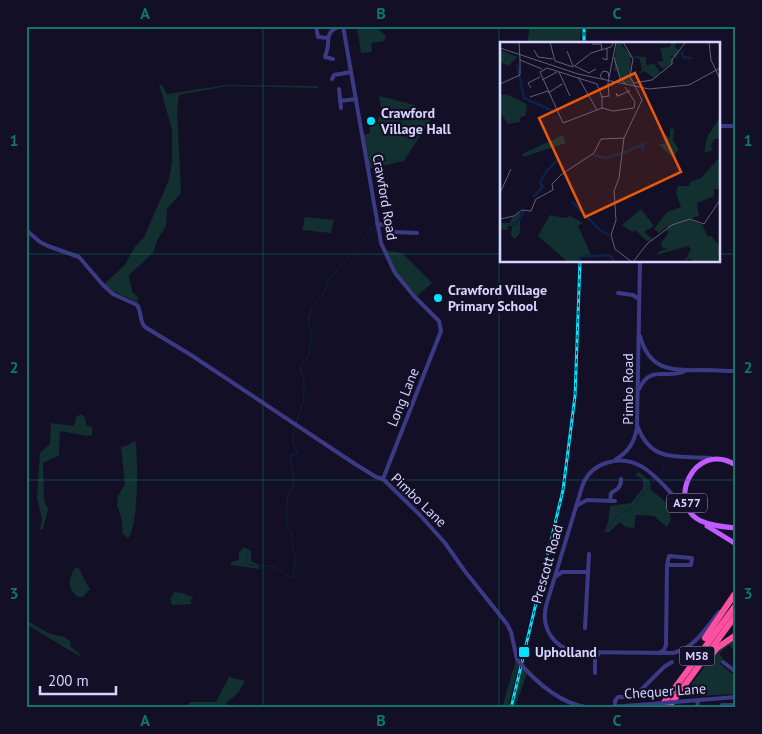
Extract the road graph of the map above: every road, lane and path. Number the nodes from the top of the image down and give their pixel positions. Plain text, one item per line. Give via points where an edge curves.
1 (316, 26) edge
2 (342, 26) edge
3 (328, 38) junction
4 (333, 59) dead end
5 (351, 72) junction
6 (332, 79) dead end
7 (339, 89) dead end
8 (356, 99) junction
9 (340, 101) junction
10 (341, 108) dead end
11 (720, 126) edge
12 (736, 126) edge
13 (377, 224) junction
14 (26, 230) edge
15 (417, 233) dead end
16 (640, 262) edge
17 (640, 279) junction
18 (618, 294) dead end
19 (633, 295) junction
20 (639, 299) junction
21 (440, 324) joint
22 (639, 332) junction
23 (687, 370) junction
24 (736, 371) edge
25 (638, 392) junction
26 (637, 425) junction
27 (713, 459) junction
28 (724, 459) junction
29 (614, 460) junction
30 (736, 460) edge
31 (736, 465) edge
32 (383, 479) junction
33 (621, 479) dead end
34 (582, 487) junction
35 (587, 500) junction
36 (610, 501) junction
37 (615, 501) dead end
38 (576, 506) junction
39 (694, 516) junction
40 (700, 521) junction
41 (736, 528) edge
42 (736, 544) edge
43 (562, 554) junction
44 (589, 554) dead end
45 (667, 565) junction
46 (568, 571) junction
47 (588, 572) junction
48 (554, 580) junction
49 (735, 594) edge
50 (736, 605) edge
51 (735, 617) edge
52 (585, 628) dead end
53 (736, 635) edge
54 (666, 645) junction
55 (584, 653) junction
56 (599, 653) junction
57 (676, 653) junction
58 (656, 654) junction
59 (594, 658) junction
60 (672, 662) dead end
61 (723, 662) dead end
62 (686, 672) junction
63 (736, 672) edge
64 (595, 673) dead end
65 (680, 691) junction
66 (722, 698) junction
67 (736, 698) edge
68 (698, 700) junction
69 (736, 705) edge
70 (615, 706) junction
71 (722, 706) edge
72 (594, 708) edge
73 (660, 708) edge
74 (668, 708) edge
75 (697, 708) edge

1 - 3 street via 318,37
2 - 3 street via 330,32
2 - 5 street, Crawford Road
3 - 4 street via 325,57
5 - 6 street via 334,74
5 - 8 street, Crawford Road
7 - 9 street
8 - 9 street
8 - 13 street, Crawford Road
9 - 10 street
11 - 12 street
13 - 15 street via 387,225 395,232
13 - 21 street, Crawford Road via 382,246 396,274
14 - 32 street, Pimbo Lane via 40,242 79,257 106,288 137,305 142,323 147,328
16 - 17 street, Pimbo Road
17 - 19 street
17 - 20 street, Pimbo Road
18 - 19 street
19 - 20 street
20 - 22 street, Pimbo Road
21 - 32 street, Long Lane via 441,331
22 - 23 street via 645,350 654,362 668,368
22 - 25 street, Pimbo Road
23 - 24 street
23 - 25 street via 679,374 650,375
25 - 26 street, Pimbo Road
26 - 27 street, Pimbo Road via 640,434 656,452 667,456
26 - 29 street, Prescott Road via 632,444 626,453
27 - 28 main road
27 - 39 main road, A577 via 694,469 687,480 686,501
28 - 30 main road
28 - 31 main road
29 - 34 street, Prescott Road via 592,471
29 - 39 street via 647,469
32 - 72 street, Pimbo Lane, bridge via 436,531 507,624 517,659 526,670 568,702
33 - 36 street via 620,485 611,493
34 - 35 street
34 - 38 street, Prescott Road
35 - 36 street
35 - 38 street
36 - 37 street
38 - 43 street, Prescott Road
39 - 40 main road, A577
40 - 41 main road, A577
40 - 42 main road, A577
43 - 46 street via 561,567
43 - 48 street, Prescott Road
44 - 47 street
45 - 45 street via 669,556 692,558 691,565
45 - 54 street
46 - 47 street
46 - 48 street via 559,573
47 - 52 street
48 - 55 street, Prescott Road via 545,611 547,630 562,647
49 - 57 street, Prescott Road via 694,643
49 - 62 highway
50 - 62 highway, M58
51 - 65 highway, M58
53 - 65 highway, M58 via 717,648
54 - 57 street
54 - 58 street
55 - 56 street, Prescott Road
55 - 59 street
56 - 58 street, Prescott Road
56 - 59 street
57 - 58 street, Prescott Road
59 - 64 street
60 - 70 street via 634,697 618,697
61 - 63 street
62 - 73 highway, M58
65 - 74 highway, M58
66 - 67 street, Chequer Lane
66 - 68 street, Chequer Lane
66 - 71 street
68 - 70 street, Chequer Lane, bridge
68 - 75 street
69 - 71 street
70 - 72 street, Chequer Lane

